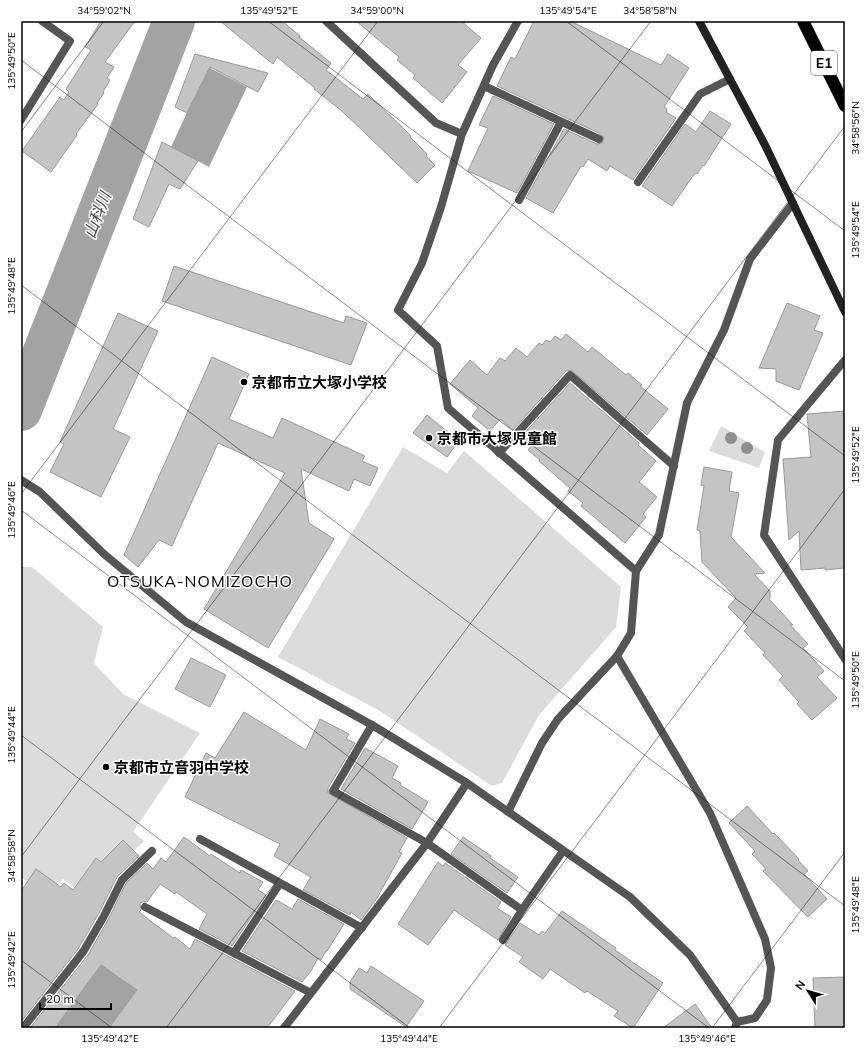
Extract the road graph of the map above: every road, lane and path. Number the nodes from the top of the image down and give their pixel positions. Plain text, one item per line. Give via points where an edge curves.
1 (42, 21) edge
2 (326, 21) edge
3 (699, 21) edge
4 (803, 21) edge
5 (514, 22) edge
6 (730, 79) junction
7 (484, 86) junction
8 (845, 106) edge
9 (21, 120) edge
10 (561, 122) junction
11 (462, 134) junction
12 (599, 139) dead end
13 (638, 182) dead end
14 (519, 200) dead end
15 (793, 203) junction
16 (845, 312) edge
17 (845, 360) edge
18 (499, 453) junction
19 (674, 466) junction
20 (21, 480) edge
21 (636, 571) junction
22 (617, 656) junction
23 (845, 659) edge
24 (372, 725) junction
25 (467, 783) junction
26 (508, 812) junction
27 (200, 839) dead end
28 (426, 843) junction
29 (152, 851) dead end
30 (564, 851) junction
31 (280, 883) junction
32 (145, 907) dead end
33 (522, 910) junction
34 (362, 928) junction
35 (503, 940) dead end
36 (234, 953) junction
37 (311, 993) junction
38 (736, 1025) edge
39 (23, 1028) edge
40 (284, 1028) edge

1 - 9 street via 70,41
2 - 11 street via 436,123
3 - 6 street
4 - 8 highway, E1
5 - 7 street
6 - 13 street via 700,94
6 - 15 street
7 - 10 street
7 - 11 street
10 - 12 street
10 - 14 street
11 - 18 street via 422,263 398,310 437,346 448,408
15 - 16 street
15 - 19 street via 750,259 724,330 687,403
17 - 23 street via 778,440 764,535
18 - 19 street via 570,374
18 - 21 street
19 - 21 street via 658,535
20 - 24 street via 40,492 104,554 186,622
21 - 22 street via 631,633
22 - 26 street via 558,719 542,743
22 - 38 street via 710,813 765,939 771,968 766,1000 755,1018
24 - 25 street
24 - 28 street via 333,791
25 - 26 street
25 - 28 street
26 - 30 street
27 - 31 street
28 - 33 street
28 - 34 street
29 - 39 street via 122,880 83,952
30 - 33 street
30 - 38 street via 630,897 690,955
31 - 34 street
31 - 36 street
32 - 36 street
33 - 35 street
34 - 37 street
36 - 37 street
37 - 40 street

